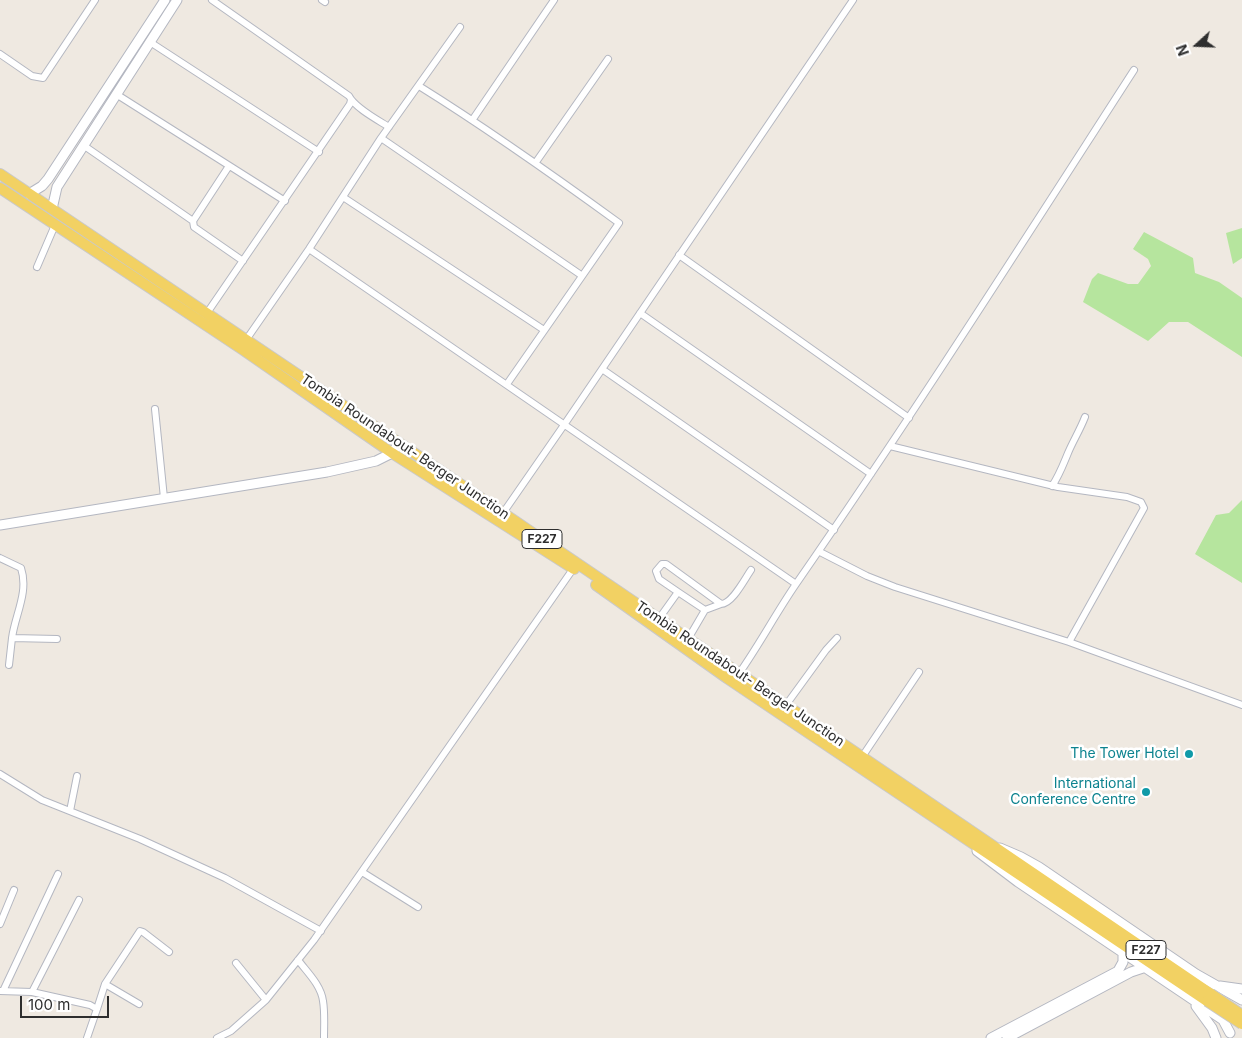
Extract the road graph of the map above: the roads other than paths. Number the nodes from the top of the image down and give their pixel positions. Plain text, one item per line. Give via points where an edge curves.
1 (95, 0) edge
2 (177, 0) edge
3 (212, 0) edge
4 (554, 0) edge
5 (853, 0) edge
6 (164, 2) edge
7 (171, 9) junction
8 (460, 26) dead end
9 (150, 42) junction
10 (0, 54) edge
11 (608, 59) dead end
12 (1134, 70) dead end
13 (419, 86) junction
14 (116, 94) junction
15 (351, 100) junction
16 (473, 119) junction
17 (389, 128) junction
18 (381, 138) junction
19 (83, 145) junction
20 (318, 152) junction
21 (536, 162) junction
22 (229, 166) junction
23 (0, 174) edge
24 (0, 188) edge
25 (29, 194) junction
26 (343, 197) junction
27 (285, 202) junction
28 (52, 209) junction
29 (193, 221) junction
30 (55, 224) junction
31 (309, 249) junction
32 (678, 255) junction
33 (243, 261) junction
34 (37, 267) dead end
35 (581, 275) junction
36 (207, 313) junction
37 (640, 313) junction
38 (544, 330) junction
39 (246, 340) junction
40 (602, 369) junction
41 (507, 384) junction
42 (155, 409) dead end
43 (1084, 417) dead end
44 (909, 418) junction
45 (564, 425) junction
46 (400, 444) junction
47 (890, 446) junction
48 (392, 453) junction
49 (871, 474) junction
50 (1052, 486) junction
51 (164, 498) junction
52 (503, 513) junction
53 (0, 525) edge
54 (834, 530) junction
55 (820, 552) junction
56 (0, 558) edge
57 (573, 569) junction
58 (751, 570) dead end
59 (796, 584) junction
60 (678, 592) junction
61 (721, 604) junction
62 (705, 610) junction
63 (658, 620) junction
64 (12, 638) junction
65 (57, 638) dead end
66 (837, 638) dead end
67 (688, 639) junction
68 (1069, 642) junction
69 (9, 664) dead end
70 (919, 672) dead end
71 (736, 678) junction
72 (786, 705) junction
73 (1242, 705) edge
74 (862, 757) junction
75 (0, 774) edge
76 (78, 776) dead end
77 (70, 811) junction
78 (951, 828) junction
79 (990, 844) junction
80 (362, 872) junction
81 (58, 874) dead end
82 (14, 890) dead end
83 (79, 900) dead end
84 (418, 907) dead end
85 (1080, 910) junction
86 (0, 924) edge
87 (321, 930) junction
88 (169, 952) dead end
89 (1123, 953) junction
90 (298, 960) junction
91 (236, 963) dead end
92 (1143, 968) junction
93 (105, 984) junction
94 (1242, 989) edge
95 (2, 991) edge
96 (32, 992) junction
97 (1210, 993) junction
98 (1190, 998) junction
99 (266, 1000) junction
100 (1242, 1000) edge
101 (139, 1004) dead end
102 (1242, 1006) edge
103 (97, 1009) junction
104 (1242, 1015) edge
105 (1242, 1024) edge
106 (232, 1035) edge
107 (1230, 1035) edge
108 (87, 1038) edge
109 (217, 1038) edge
110 (324, 1038) edge
111 (991, 1038) edge
112 (1007, 1038) edge
113 (1216, 1038) edge

1 - 10 street via 43,78 32,76
2 - 7 street
3 - 15 street
4 - 16 street
5 - 32 street
6 - 7 street
6 - 25 street via 48,179
7 - 9 street
8 - 13 street
9 - 14 street
9 - 20 street
11 - 21 street
12 - 44 street
13 - 16 street
13 - 17 street
14 - 19 street
14 - 22 street
15 - 17 street
15 - 20 street
16 - 21 street
17 - 18 street
18 - 26 street
18 - 35 street
19 - 28 street via 57,187
19 - 29 street
20 - 27 street
21 - 35 street via 619,223
22 - 27 street
22 - 29 street
23 - 25 main road, Tombia Roundabout- Berger Junction / F227
24 - 30 main road, Tombia Roundabout- Berger Junction / F227
25 - 28 main road, Tombia Roundabout- Berger Junction / F227
26 - 31 street
26 - 38 street
27 - 33 street
28 - 36 main road, Tombia Roundabout- Berger Junction / F227
29 - 33 street via 194,228
30 - 34 street
30 - 48 main road, Tombia Roundabout- Berger Junction / F227
31 - 39 street
31 - 41 street
32 - 37 street
32 - 44 street
33 - 36 street
35 - 38 street
36 - 39 main road, Tombia Roundabout- Berger Junction / F227
37 - 40 street
37 - 49 street
38 - 41 street
39 - 46 main road, Tombia Roundabout- Berger Junction / F227
40 - 45 street
40 - 54 street
41 - 45 street
42 - 51 street
43 - 50 street
44 - 47 street
45 - 52 street
45 - 59 street
46 - 48 street
46 - 52 main road, Tombia Roundabout- Berger Junction / F227
47 - 49 street
47 - 50 street
48 - 51 street via 376,461 327,472
48 - 57 main road, Tombia Roundabout- Berger Junction / F227
49 - 54 street
50 - 68 street via 1127,497 1141,502 1144,508
51 - 53 street
52 - 63 main road, Tombia Roundabout- Berger Junction / F227
54 - 55 street
55 - 59 street
55 - 68 street via 895,587
56 - 64 street via 21,568 23,575 22,603
57 - 71 main road, Tombia Roundabout- Berger Junction / F227
57 - 80 street
58 - 61 street via 730,601
59 - 71 street
60 - 61 street via 657,576 656,571 662,564
60 - 62 street
60 - 63 street
61 - 62 street
62 - 67 street
63 - 67 main road, Tombia Roundabout- Berger Junction / F227
64 - 65 street
64 - 69 street
66 - 72 street
67 - 71 main road, Tombia Roundabout- Berger Junction / F227
68 - 73 street
70 - 74 street
71 - 72 main road, Tombia Roundabout- Berger Junction / F227
71 - 78 main road, Tombia Roundabout- Berger Junction / F227
72 - 74 main road, Tombia Roundabout- Berger Junction / F227
74 - 79 main road, Tombia Roundabout- Berger Junction / F227
75 - 77 street via 42,800
76 - 77 street
77 - 87 street via 225,878
78 - 85 main road, Tombia Roundabout- Berger Junction / F227
78 - 89 street via 959,838 1018,882
79 - 85 main road, Tombia Roundabout- Berger Junction / F227
79 - 97 street via 1039,867
80 - 84 street
80 - 87 street
81 - 95 street
82 - 86 street
83 - 96 street
85 - 97 main road, F227
87 - 90 street
88 - 93 street via 140,931
89 - 92 street
89 - 111 street via 1123,962 1118,970
90 - 99 street
90 - 110 street via 321,994
91 - 99 street
92 - 98 street
92 - 112 street
93 - 101 street
93 - 103 street
94 - 97 street
95 - 96 street
96 - 103 street
97 - 100 street
97 - 104 main road, F227, bridge
97 - 105 main road, F227, bridge
98 - 107 street via 1223,1020
98 - 113 street
99 - 106 street
102 - 107 street via 1233,1018
103 - 108 street
106 - 109 street

